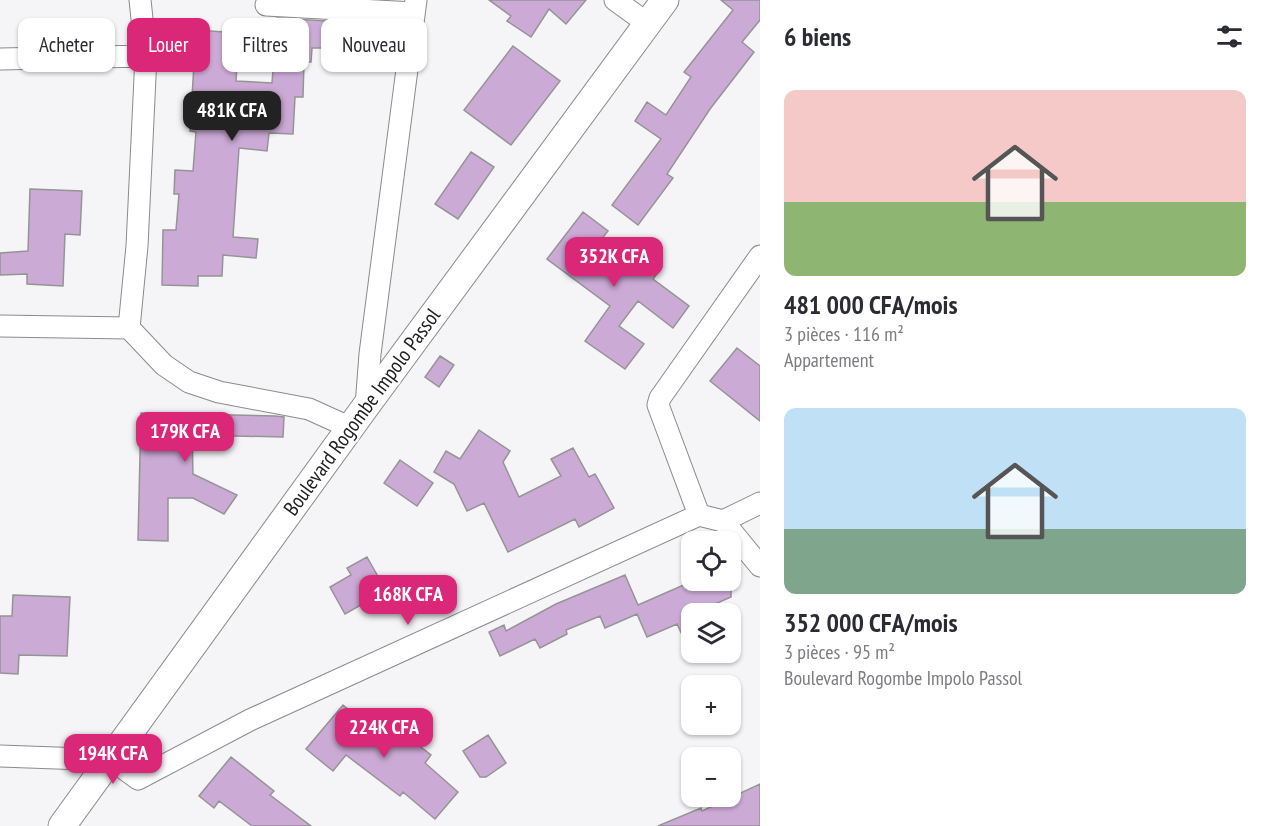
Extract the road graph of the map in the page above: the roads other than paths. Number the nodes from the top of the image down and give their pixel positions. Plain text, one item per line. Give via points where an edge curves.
1 (140, 0) edge
2 (615, 0) edge
3 (665, 0) edge
4 (266, 4) dead end
5 (415, 7) edge
6 (142, 18) edge
7 (648, 24) junction
8 (127, 57) edge
9 (0, 59) edge
10 (145, 72) edge
11 (760, 256) edge
12 (0, 326) edge
13 (129, 328) junction
14 (366, 406) junction
15 (351, 428) junction
16 (760, 503) edge
17 (699, 515) junction
18 (723, 521) junction
19 (760, 566) edge
20 (0, 756) edge
21 (112, 760) junction
22 (62, 826) edge

1 - 6 street
2 - 7 street
3 - 7 street, Boulevard Rogombe Impolo Passol
4 - 5 street
5 - 14 street
7 - 14 street, Boulevard Rogombe Impolo Passol
8 - 9 street
10 - 13 street
11 - 17 street via 658,405
12 - 13 street
13 - 15 street via 164,365 189,382 219,392 309,409
14 - 15 street, Boulevard Rogombe Impolo Passol
15 - 21 street, Boulevard Rogombe Impolo Passol
16 - 18 street
17 - 18 street
17 - 21 street via 250,720 138,780
18 - 19 street
20 - 21 street
21 - 22 street, Boulevard Rogombe Impolo Passol

